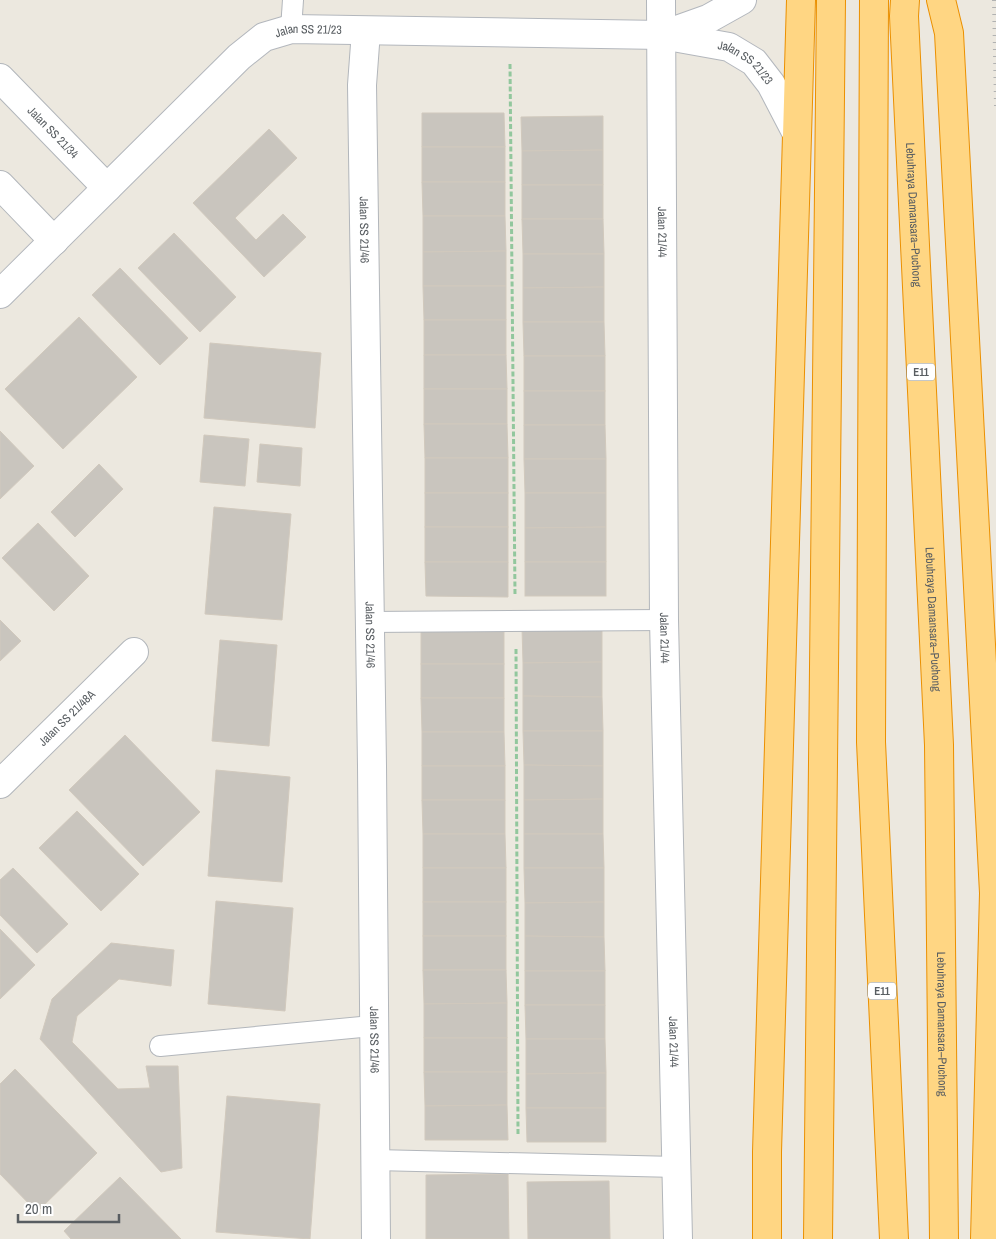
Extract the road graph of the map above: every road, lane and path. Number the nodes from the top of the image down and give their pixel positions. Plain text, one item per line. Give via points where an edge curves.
1 (293, 0) edge
2 (661, 0) edge
3 (742, 0) edge
4 (801, 0) edge
5 (831, 0) edge
6 (874, 0) edge
7 (905, 0) edge
8 (941, 0) edge
9 (291, 29) junction
10 (366, 31) junction
11 (662, 35) junction
12 (0, 78) edge
13 (796, 132) junction
14 (0, 185) edge
15 (107, 188) junction
16 (54, 241) junction
17 (0, 294) edge
18 (664, 620) junction
19 (368, 622) junction
20 (134, 652) dead end
21 (0, 784) edge
22 (372, 1026) junction
23 (160, 1046) dead end
24 (375, 1160) junction
25 (677, 1167) junction
26 (376, 1239) edge
27 (678, 1239) edge
28 (766, 1239) edge
29 (818, 1239) edge
30 (894, 1239) edge
31 (944, 1239) edge
32 (985, 1239) edge

1 - 9 lane
2 - 11 street, Jalan 21/44
3 - 11 street, Jalan SS 21/23 via 708,19
4 - 13 highway
5 - 29 highway
6 - 30 highway, E11 via 871,742
7 - 31 highway, Lebuhraya Damansara–Puchong / E11 via 939,745
8 - 32 highway via 949,33 994,893
9 - 10 street, Jalan SS 21/23
9 - 15 street, Jalan SS 21/23 via 264,37 239,57
10 - 11 street, Jalan SS 21/23
10 - 19 street, Jalan SS 21/46 via 362,85
11 - 13 street, Jalan SS 21/23 via 729,47 754,62 771,84
11 - 18 street, Jalan 21/44
12 - 15 street, Jalan SS 21/34
13 - 28 highway
14 - 16 street
15 - 16 street, Jalan SS 21/23
16 - 17 street, Jalan SS 21/23
18 - 19 lane
18 - 25 street, Jalan 21/44
19 - 22 street, Jalan SS 21/46
20 - 21 street, Jalan SS 21/48A
22 - 23 lane
22 - 24 street, Jalan SS 21/46
24 - 25 lane
24 - 26 street, Jalan SS 21/46
25 - 27 street, Jalan 21/44

